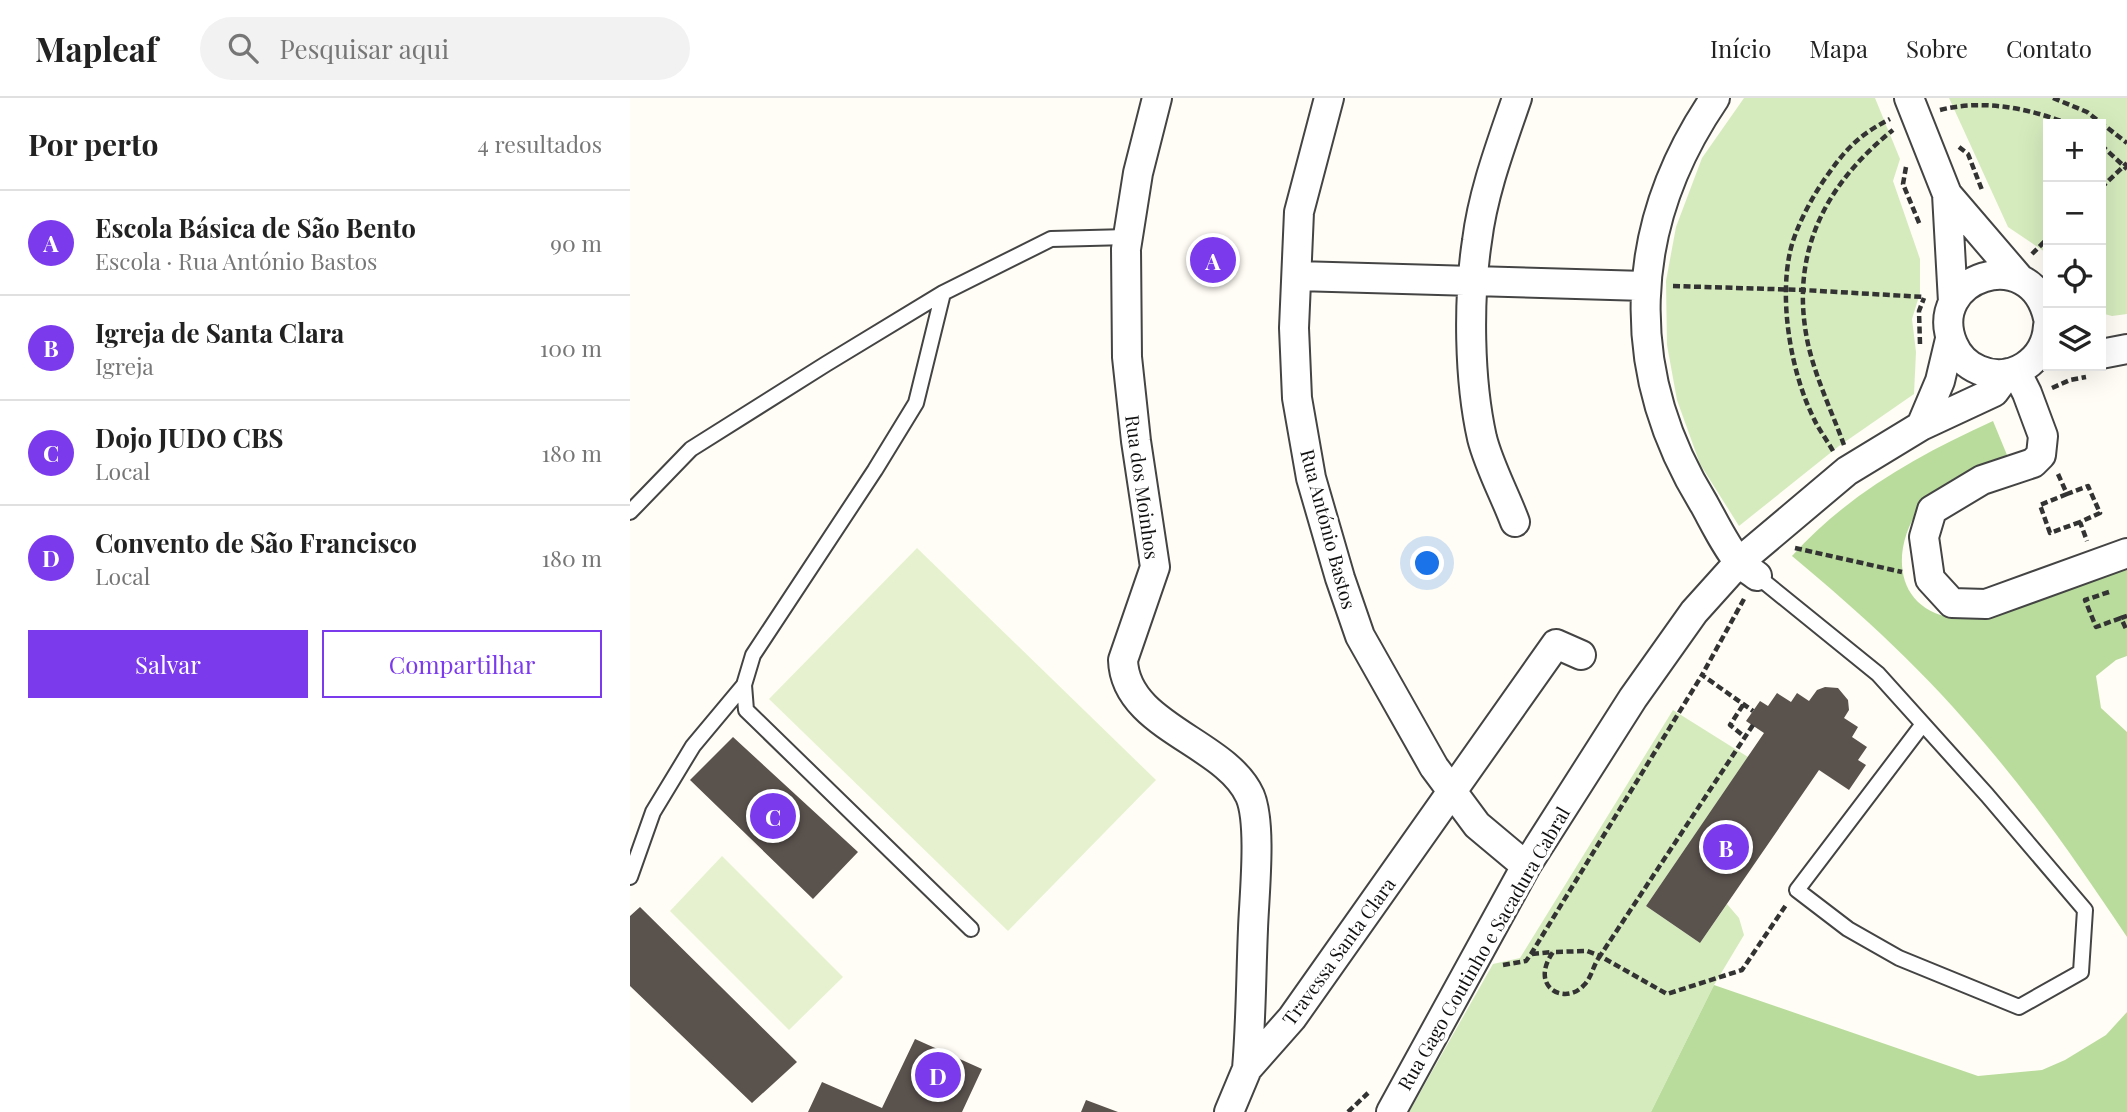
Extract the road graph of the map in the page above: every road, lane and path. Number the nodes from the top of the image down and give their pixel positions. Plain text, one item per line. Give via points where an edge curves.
1 (1157, 98) edge
2 (1329, 98) edge
3 (1517, 98) edge
4 (1715, 98) edge
5 (2053, 98) edge
6 (1900, 108) edge
7 (1938, 111) dead end
8 (2055, 119) edge
9 (1898, 140) dead end
10 (2127, 143) edge
11 (2106, 149) edge
12 (1907, 162) dead end
13 (2126, 166) edge
14 (2106, 184) edge
15 (1947, 194) junction
16 (1923, 232) dead end
17 (1128, 237) junction
18 (2043, 244) edge
19 (2025, 266) junction
20 (1297, 276) junction
21 (1473, 281) junction
22 (1644, 286) junction
23 (1927, 288) dead end
24 (1786, 290) junction
25 (1803, 290) junction
26 (943, 293) junction
27 (1924, 297) junction
28 (1953, 302) junction
29 (2045, 308) edge
30 (1950, 339) junction
31 (2043, 347) edge
32 (1921, 348) dead end
33 (2108, 354) edge
34 (2026, 367) edge
35 (2045, 391) dead end
36 (1921, 426) junction
37 (1845, 447) dead end
38 (1836, 454) dead end
39 (2056, 467) dead end
40 (2067, 494) junction
41 (630, 512) edge
42 (1515, 522) dead end
43 (2080, 522) junction
44 (1794, 548) dead end
45 (2127, 553) edge
46 (2097, 564) junction
47 (1748, 569) junction
48 (1930, 579) junction
49 (2118, 588) dead end
50 (2109, 592) junction
51 (2124, 617) edge
52 (2127, 631) edge
53 (1581, 655) dead end
54 (1702, 675) dead end
55 (744, 685) junction
56 (1743, 705) dead end
57 (1923, 724) junction
58 (1752, 725) dead end
59 (1745, 737) junction
60 (1452, 791) junction
61 (1526, 866) junction
62 (630, 877) edge
63 (1797, 890) junction
64 (971, 929) dead end
65 (1553, 952) junction
66 (1600, 956) junction
67 (1247, 1069) junction
68 (1229, 1112) edge
69 (1391, 1112) edge

1 - 17 street, Rua dos Moinhos
2 - 20 street, Rua António Bastos via 1300,212
3 - 21 street via 1494,165
4 - 22 street via 1679,159 1653,230
5 - 10 path via 2087,112
6 - 15 street
6 - 24 path via 1847,148 1813,195 1790,251
7 - 8 path via 1977,105 2011,107
9 - 25 path via 1894,129 1841,182 1818,219 1805,261
11 - 13 path
12 - 16 path via 1903,184
13 - 14 path
15 - 19 street
15 - 28 street
17 - 26 lane via 1051,239
17 - 67 street, Rua dos Moinhos via 1127,357 1155,567 1123,672 1141,701 1162,722 1224,764 1251,799 1256,865
18 - 19 path
19 - 28 street via 2006,275 1981,277
19 - 29 street
20 - 21 street
20 - 60 street, Rua António Bastos via 1297,398 1311,478 1340,578 1360,636
21 - 22 street
21 - 42 street via 1473,366 1483,439
22 - 24 path
22 - 47 street via 1647,354 1665,424 1678,458
23 - 27 path
24 - 25 path
24 - 38 path via 1794,364 1813,417
25 - 27 path
25 - 37 path via 1815,370
26 - 41 lane via 691,449
26 - 55 lane via 916,403 753,655
27 - 32 path via 1919,311
28 - 30 street
30 - 34 street via 1971,367 1993,374
30 - 36 street via 1940,381
31 - 34 street
33 - 35 path
34 - 36 street, Rua Gago Coutinho e Sacadura Cabral via 1994,392
34 - 48 street via 2027,393 2043,436 2041,455 2033,463 1982,480 1932,510 1924,537
36 - 47 street, Rua Gago Coutinho e Sacadura Cabral via 1847,471
39 - 40 path
40 - 43 path via 2088,486 2100,513
40 - 43 path via 2040,505 2050,533
43 - 46 path
44 - 48 path
45 - 46 street
46 - 48 street via 1986,604 1952,603
46 - 50 path
47 - 57 lane via 1878,674
47 - 61 street, Rua Gago Coutinho e Sacadura Cabral via 1695,612 1633,698
49 - 50 path
50 - 51 path via 2085,600 2096,628
51 - 52 path
53 - 60 street, Travessa Santa Clara via 1556,644
54 - 65 path via 1531,954
55 - 62 lane via 693,746 653,812
55 - 64 lane via 746,710
56 - 59 path via 1730,725
57 - 63 lane
57 - 63 lane via 2085,910 2081,972 2019,1007 1899,958 1848,929
58 - 59 path
59 - 66 path
60 - 61 street, Rua António Bastos via 1477,825
60 - 67 street, Travessa Santa Clara via 1292,1018
61 - 69 street, Rua Gago Coutinho e Sacadura Cabral
63 - 66 path via 1742,970 1667,994
65 - 66 path via 1587,951
65 - 66 path via 1544,971 1545,982 1565,994 1583,987
67 - 68 street, Travessa Santa Clara

